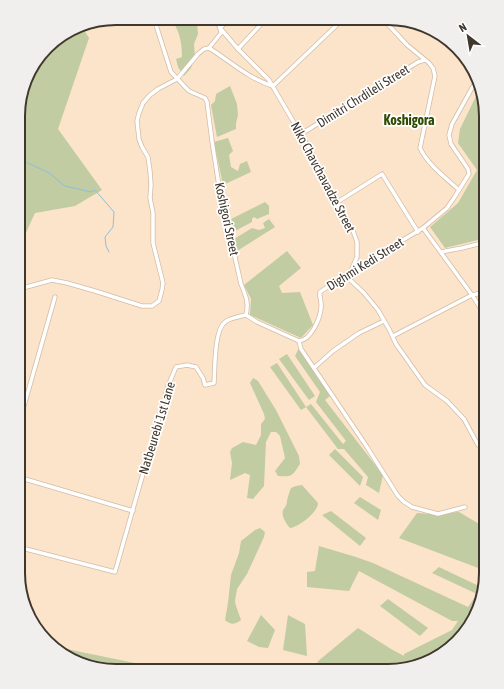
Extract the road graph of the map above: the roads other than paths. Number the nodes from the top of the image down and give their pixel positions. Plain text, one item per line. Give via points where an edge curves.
1 (156, 25) edge
2 (218, 25) edge
3 (223, 25) edge
4 (260, 25) edge
5 (338, 25) edge
6 (389, 25) edge
7 (220, 28) junction
8 (209, 48) junction
9 (238, 49) junction
10 (425, 60) junction
11 (177, 79) junction
12 (474, 85) edge
13 (273, 86) junction
14 (302, 134) junction
15 (459, 190) junction
16 (336, 203) junction
17 (423, 228) junction
18 (418, 232) junction
19 (479, 244) edge
20 (441, 252) junction
21 (351, 271) junction
22 (346, 275) junction
23 (25, 287) edge
24 (479, 294) edge
25 (472, 295) junction
26 (55, 297) dead end
27 (479, 306) edge
28 (246, 315) junction
29 (384, 321) junction
30 (393, 336) junction
31 (299, 341) junction
32 (315, 367) junction
33 (25, 402) edge
34 (479, 445) edge
35 (25, 480) edge
36 (465, 507) dead end
37 (133, 511) junction
38 (25, 549) edge

1 - 11 street, Koshigori Street via 171,72
2 - 7 street, Niko Chavchavadze Street
3 - 7 street
4 - 9 street
5 - 13 street
6 - 10 street
7 - 8 street via 221,33
7 - 9 street, Niko Chavchavadze Street
8 - 11 street via 198,54
8 - 13 street via 254,78
9 - 13 street, Niko Chavchavadze Street
10 - 14 street, Dimitri Chrdileli Street
10 - 15 street via 433,68 435,76 420,148 430,163
11 - 23 street via 150,95 143,103 137,121 139,139 148,157 150,171 153,243 163,283 159,301 152,306 142,306 52,280
11 - 28 street, Koshigori Street via 189,91 208,102 219,186 241,284 247,300
12 - 15 street, Dighmi Kedi Street via 452,124 449,135 455,152 469,174
13 - 14 street, Niko Chavchavadze Street
14 - 16 street, Niko Chavchavadze Street
15 - 17 street, Dighmi Kedi Street via 447,208
16 - 18 street via 382,174
16 - 21 street, Niko Chavchavadze Street via 352,228 357,242 357,257
17 - 18 street, Dighmi Kedi Street
17 - 20 street
18 - 21 street, Dighmi Kedi Street
19 - 20 street
20 - 25 street
21 - 22 street, Dighmi Kedi Street
22 - 29 street via 369,299
22 - 31 street, Dighmi Kedi Street via 320,292 320,315 314,328 305,339
24 - 25 street
25 - 27 street
25 - 30 street
26 - 33 street
28 - 31 street
28 - 37 street, Natbeurebi 1st Lane via 225,322 220,328 216,343 214,383 205,385 196,367 176,367 168,386
29 - 30 street
29 - 32 street via 358,333
30 - 34 street via 425,385 447,401 464,420
31 - 32 street
32 - 36 street via 368,446 396,494 404,502 412,507 438,514
35 - 37 street
37 - 38 street, Natbeurebi 1st Lane via 115,572

